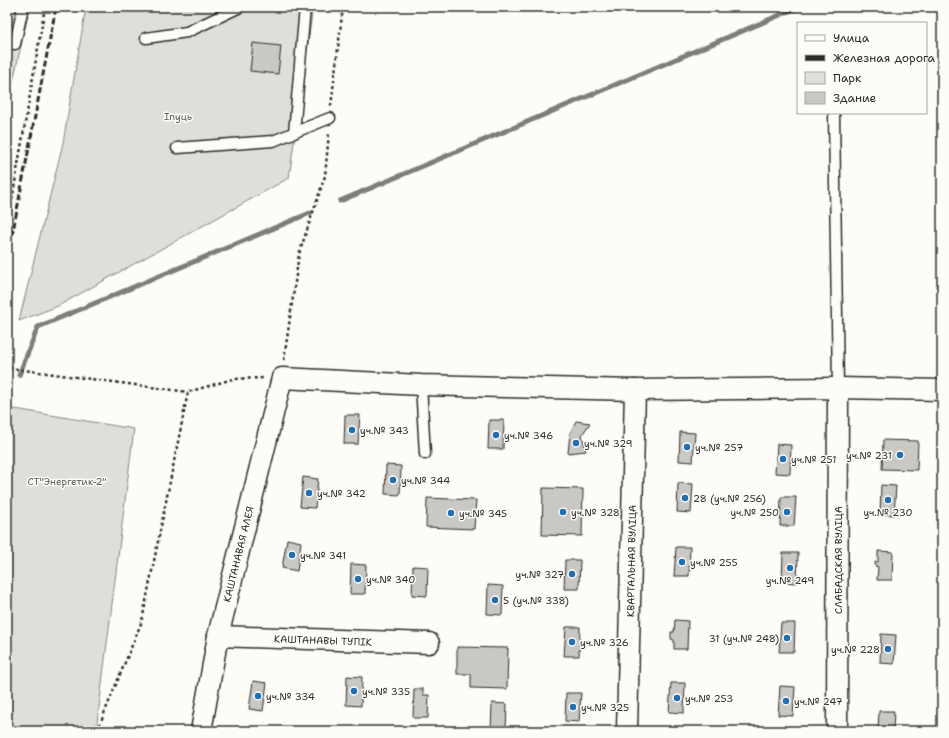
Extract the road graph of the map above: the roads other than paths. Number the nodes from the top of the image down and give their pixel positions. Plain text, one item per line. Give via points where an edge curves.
1 (23, 7) edge
2 (240, 7) edge
3 (305, 7) edge
4 (146, 38) dead end
5 (7, 44) edge
6 (834, 114) edge
7 (330, 118) road end
8 (294, 133) junction
9 (177, 148) dead end
10 (421, 385) junction
11 (838, 388) junction
12 (635, 390) junction
13 (942, 390) edge
14 (425, 454) dead end
15 (218, 636) junction
16 (429, 643) dead end
17 (201, 731) edge
18 (627, 731) edge
19 (837, 731) edge

1 - 5 lane via 15,44
2 - 4 lane via 187,32
3 - 8 lane
6 - 11 lane
7 - 8 lane
8 - 9 lane via 274,141
10 - 12 street
10 - 14 lane
10 - 15 street, КАШТАНАВАЯ АЛЕЯ via 282,378
11 - 12 street
11 - 13 street
11 - 19 street, СЛАБАДСКАЯ ВУЛІЦА
12 - 18 street, КВАРТАЛЬНАЯ ВУЛІЦА
15 - 16 street, КАШТАНАВЫ ТУПІК
15 - 17 street, КАШТАНАВАЯ АЛЕЯ

